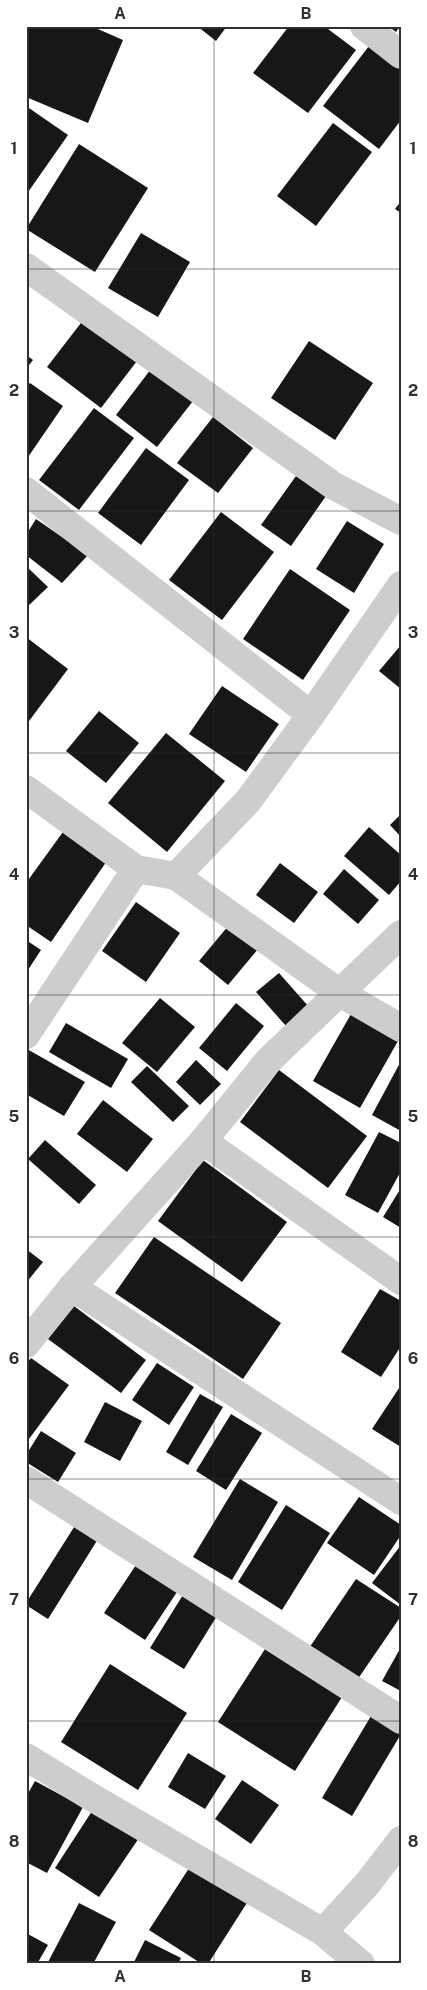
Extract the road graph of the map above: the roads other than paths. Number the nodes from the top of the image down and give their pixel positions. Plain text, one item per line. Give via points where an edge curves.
1 (364, 26) edge
2 (401, 55) edge
3 (26, 267) edge
4 (26, 491) edge
5 (401, 521) edge
6 (401, 585) edge
7 (311, 715) junction
8 (26, 789) edge
9 (136, 869) junction
10 (176, 876) junction
11 (401, 934) edge
12 (340, 993) junction
13 (401, 1028) edge
14 (26, 1035) edge
15 (203, 1141) junction
16 (401, 1281) edge
17 (72, 1287) junction
18 (26, 1344) edge
19 (26, 1480) edge
20 (401, 1501) edge
21 (401, 1720) edge
22 (26, 1757) edge
23 (401, 1840) edge
24 (322, 1932) junction
25 (361, 1964) edge

1 - 2 street
3 - 5 street via 334,486
4 - 7 street
6 - 7 street
7 - 10 street via 248,801
8 - 9 street
9 - 10 street
9 - 14 street
10 - 12 street
11 - 12 street
12 - 13 street
12 - 15 street via 268,1060
15 - 16 street
15 - 17 street
17 - 18 street
17 - 20 street
19 - 21 street
22 - 24 street
23 - 24 street via 367,1884
24 - 25 street

